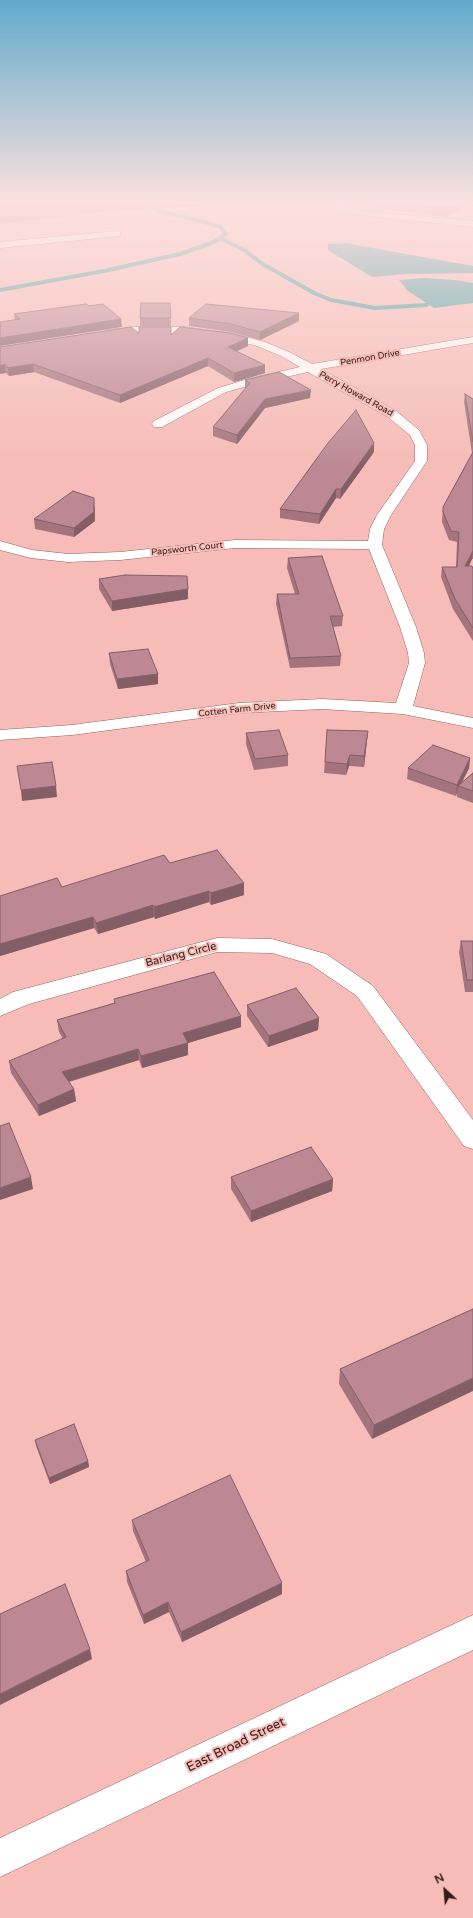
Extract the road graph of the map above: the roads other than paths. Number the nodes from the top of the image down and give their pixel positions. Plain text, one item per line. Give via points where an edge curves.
1 (93, 335) edge
2 (473, 340) edge
3 (310, 368) junction
4 (158, 424) dead end
5 (0, 545) edge
6 (375, 545) junction
7 (403, 709) junction
8 (473, 723) edge
9 (0, 735) edge
10 (0, 1008) edge
11 (473, 1139) edge
12 (473, 1632) edge
13 (0, 1858) edge

1 - 3 street, Perry Howard Road via 156,329 216,333 261,344
2 - 3 street, Penmon Drive
3 - 4 street, Penmon Drive via 222,390
3 - 6 street, Perry Howard Road via 392,414 415,433 421,445 421,461 384,515 377,529
5 - 6 street, Papsworth Court via 31,554 68,558 120,556 235,544
6 - 7 street via 416,653 417,662
7 - 8 street, Cotten Farm Drive
7 - 9 street, Cotten Farm Drive via 322,704 280,705 72,730
10 - 11 street, Barlang Circle via 21,998 217,945 272,946 318,959 365,991
12 - 13 street, East Broad Street

